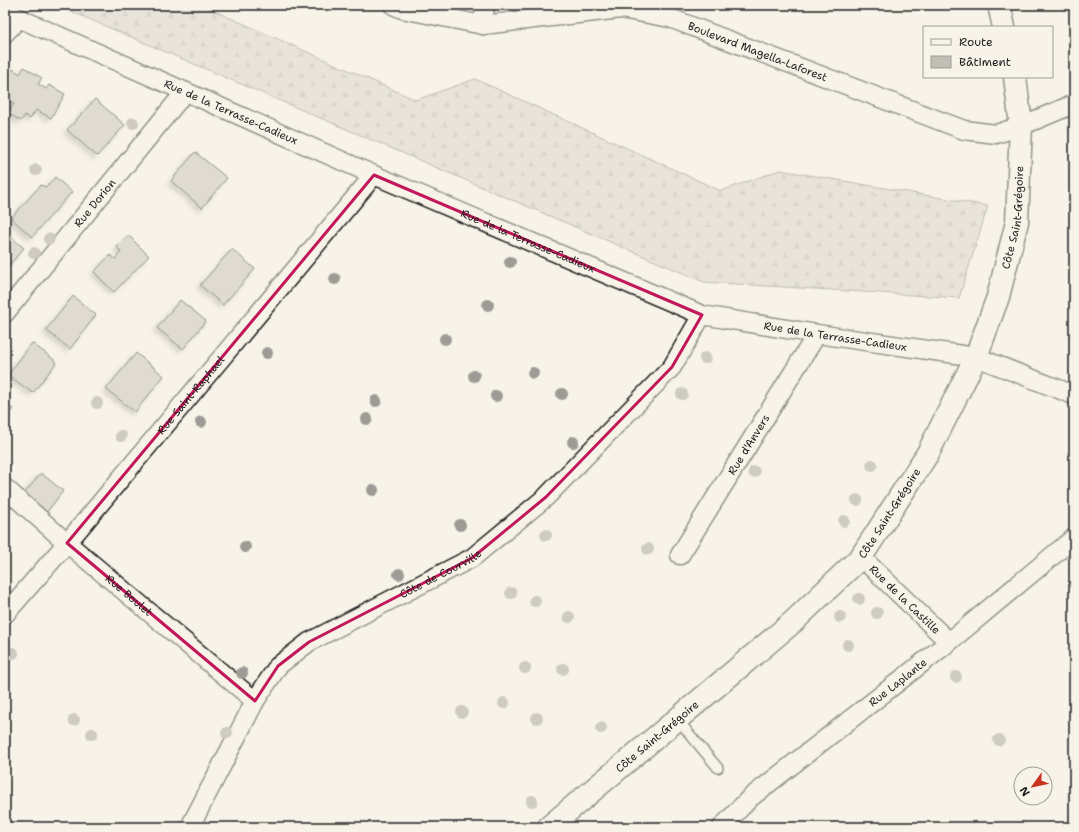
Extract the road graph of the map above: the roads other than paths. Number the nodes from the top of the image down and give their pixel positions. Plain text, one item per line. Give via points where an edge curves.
1 (393, 5) edge
2 (485, 5) edge
3 (999, 5) edge
4 (622, 7) edge
5 (12, 15) edge
6 (483, 25) junction
7 (1004, 26) edge
8 (5, 33) edge
9 (1015, 78) edge
10 (185, 92) junction
11 (1074, 104) edge
12 (1021, 126) junction
13 (374, 175) junction
14 (5, 314) edge
15 (702, 315) junction
16 (817, 334) junction
17 (976, 357) junction
18 (1074, 395) edge
19 (5, 488) edge
20 (1074, 538) edge
21 (67, 543) junction
22 (680, 555) dead end
23 (861, 557) junction
24 (5, 614) edge
25 (949, 642) junction
26 (255, 702) junction
27 (677, 718) junction
28 (718, 768) dead end
29 (190, 827) edge
30 (549, 827) edge
31 (722, 827) edge

1 - 6 street, Boulevard Magella-Laforest
2 - 6 street
3 - 7 street
4 - 6 street, Boulevard Magella-Laforest
4 - 12 street, Boulevard Magella-Laforest via 670,18 964,130 996,134
5 - 8 street
5 - 10 street, Rue de la Terrasse-Cadieux
9 - 12 street, Côte Saint-Grégoire
10 - 13 street, Rue de la Terrasse-Cadieux
10 - 14 street, Rue Dorion
11 - 12 street, Boulevard Magella-Laforest
12 - 17 street, Côte Saint-Grégoire via 1017,222 998,297
13 - 15 street, Rue de la Terrasse-Cadieux
13 - 21 street, Rue Saint-Raphael
15 - 16 street, Rue de la Terrasse-Cadieux
15 - 26 street, Côte de Courville via 672,367 546,497 472,558 309,642 278,666
16 - 17 street, Rue de la Terrasse-Cadieux
16 - 22 street, Rue d'Anvers
17 - 18 street, Rue de la Terrasse-Cadieux
17 - 23 street, Côte Saint-Grégoire via 928,453
19 - 21 street, Rue Boulet
20 - 25 street, Rue Laplante
21 - 24 street, Rue Saint-Raphael
21 - 26 street, Rue Boulet
23 - 25 street, Rue de la Castille
23 - 27 street, Côte Saint-Grégoire via 794,621
25 - 31 street, Rue Laplante via 750,798
26 - 29 street, Côte de Courville
27 - 28 lane
27 - 30 street, Côte Saint-Grégoire

